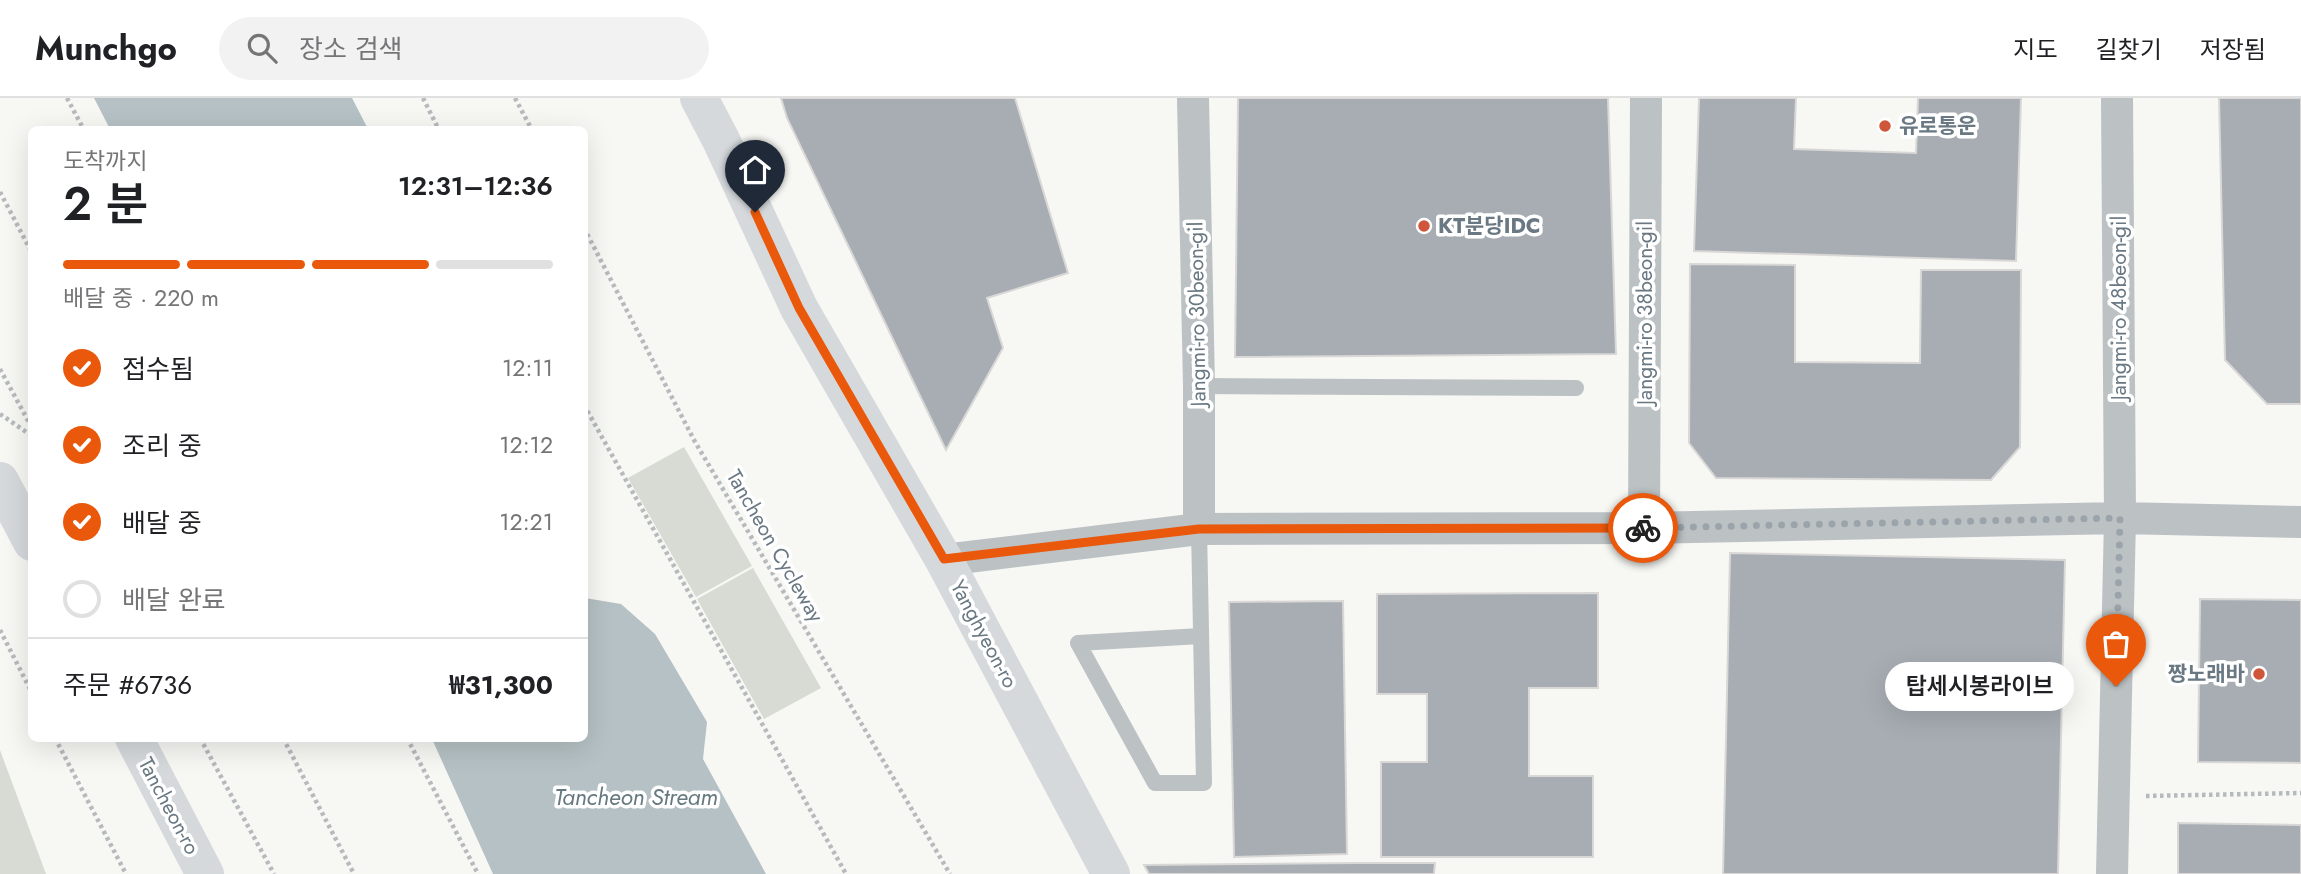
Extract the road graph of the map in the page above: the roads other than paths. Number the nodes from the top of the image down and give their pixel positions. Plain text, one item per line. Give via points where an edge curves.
1 (699, 98) edge
2 (1193, 98) edge
3 (1646, 98) edge
4 (2118, 98) edge
5 (1199, 386) junction
6 (1576, 388) dead end
7 (0, 481) edge
8 (2120, 518) junction
9 (2301, 522) edge
10 (1644, 528) junction
11 (1199, 529) junction
12 (28, 534) edge
13 (944, 559) junction
14 (1201, 636) junction
15 (136, 742) edge
16 (205, 874) edge
17 (1111, 874) edge
18 (2112, 874) edge

1 - 13 main road, Yanghyeon-ro via 799,308
2 - 5 street, Jangmi-ro 30beon-gil
3 - 10 street, Jangmi-ro 38beon-gil
4 - 8 street, Jangmi-ro 48beon-gil
5 - 6 lane
5 - 11 street, Jangmi-ro 30beon-gil
7 - 12 main road
8 - 9 street
8 - 10 street
8 - 18 street, Jangmi-ro 48beon-gil
10 - 11 street
11 - 13 street
11 - 14 lane
13 - 17 main road, Yanghyeon-ro
14 - 14 lane via 1203,783 1155,783 1078,643
15 - 16 main road, Tancheon-ro

